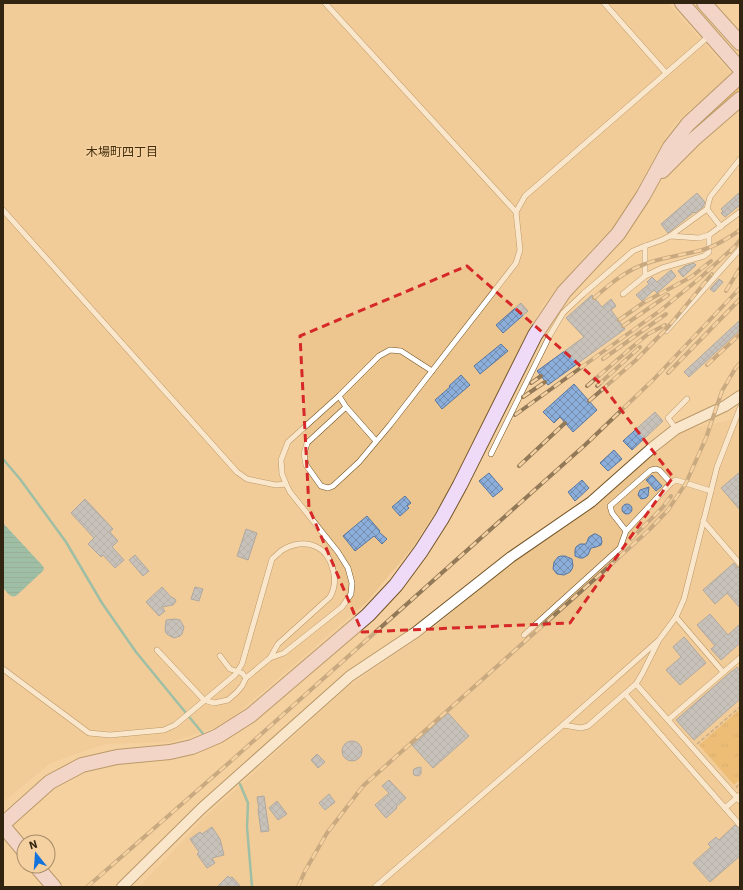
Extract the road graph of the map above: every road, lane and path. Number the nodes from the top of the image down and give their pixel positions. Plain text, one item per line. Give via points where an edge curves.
1 (325, 3) edge
2 (604, 3) edge
3 (682, 3) edge
4 (704, 3) edge
5 (710, 35) junction
6 (740, 43) edge
7 (740, 69) edge
8 (666, 73) junction
9 (740, 76) edge
10 (740, 99) edge
11 (740, 159) edge
12 (650, 184) junction
13 (707, 208) junction
14 (3, 210) edge
15 (516, 212) junction
16 (740, 212) edge
17 (721, 227) junction
18 (709, 235) junction
19 (670, 236) junction
20 (645, 246) junction
21 (740, 249) edge
22 (645, 276) junction
23 (623, 294) dead end
24 (666, 331) dead end
25 (432, 371) junction
26 (339, 396) junction
27 (740, 396) edge
28 (687, 399) dead end
29 (346, 407) junction
30 (740, 410) edge
31 (676, 429) junction
32 (376, 441) junction
33 (491, 454) dead end
34 (671, 483) junction
35 (286, 484) junction
36 (711, 491) junction
37 (703, 521) junction
38 (626, 531) junction
39 (740, 564) edge
40 (676, 617) junction
41 (524, 635) dead end
42 (659, 640) junction
43 (157, 650) dead end
44 (220, 656) dead end
45 (270, 658) junction
46 (740, 658) edge
47 (3, 669) edge
48 (238, 672) junction
49 (724, 672) junction
50 (246, 678) junction
51 (636, 684) junction
52 (625, 694) junction
53 (204, 700) junction
54 (740, 706) edge
55 (668, 720) junction
56 (563, 725) junction
57 (693, 748) junction
58 (739, 798) edge
59 (725, 808) junction
60 (3, 825) edge
61 (740, 825) edge
62 (16, 841) edge
63 (43, 874) edge
64 (54, 887) edge
65 (122, 887) edge
66 (375, 887) edge

1 - 15 lane
2 - 8 lane
3 - 5 street
4 - 6 street
5 - 7 street
5 - 8 lane
8 - 15 lane via 524,196
9 - 12 street via 688,124 670,147
10 - 12 street via 675,157
11 - 13 lane via 710,197
12 - 60 street via 618,234 564,292 535,335 442,518 396,584 368,615 251,715 218,736 192,747 170,752 117,757 82,765 50,782
13 - 17 lane
13 - 19 lane
14 - 35 lane via 237,472 247,479 276,485
15 - 25 lane via 520,250 516,263
16 - 17 lane
17 - 18 lane
18 - 19 lane via 699,238
18 - 22 lane via 709,252 704,256 662,268
19 - 20 lane
20 - 22 lane
20 - 33 lane via 633,251 563,313
21 - 24 lane
22 - 23 lane
25 - 26 lane via 401,351 390,350 379,356
25 - 32 lane
26 - 29 lane
26 - 35 lane via 288,442 281,460
27 - 31 street via 725,406
28 - 31 lane via 668,418
29 - 32 lane
29 - 32 lane via 308,443 304,454 306,465 321,486 333,486 359,462
30 - 36 lane via 717,467
31 - 65 street via 591,502 511,557 416,632 350,676 202,808
34 - 36 lane via 676,480
34 - 38 lane
34 - 38 lane via 659,470 651,470 610,506 612,514
35 - 45 lane via 338,552 348,568 352,583 350,594 342,607 284,653
36 - 37 lane
37 - 39 lane
37 - 40 lane via 684,599
38 - 41 lane via 620,548
40 - 42 lane
40 - 49 lane
42 - 51 lane
42 - 56 lane
43 - 53 lane
44 - 48 lane via 230,669
45 - 48 lane via 278,644 330,597 334,590 333,567 324,552 316,546 295,545 282,549 272,559
45 - 50 lane
46 - 49 lane
47 - 53 lane via 89,733 110,735 164,730
48 - 50 lane
48 - 53 lane
49 - 55 lane
50 - 53 lane via 238,692 228,700 214,703
51 - 52 lane
51 - 55 lane
52 - 56 lane via 588,726 581,728
52 - 59 lane
54 - 57 path
55 - 57 lane
56 - 66 lane
57 - 58 lane
58 - 59 lane
59 - 61 lane
60 - 62 street
63 - 64 street

